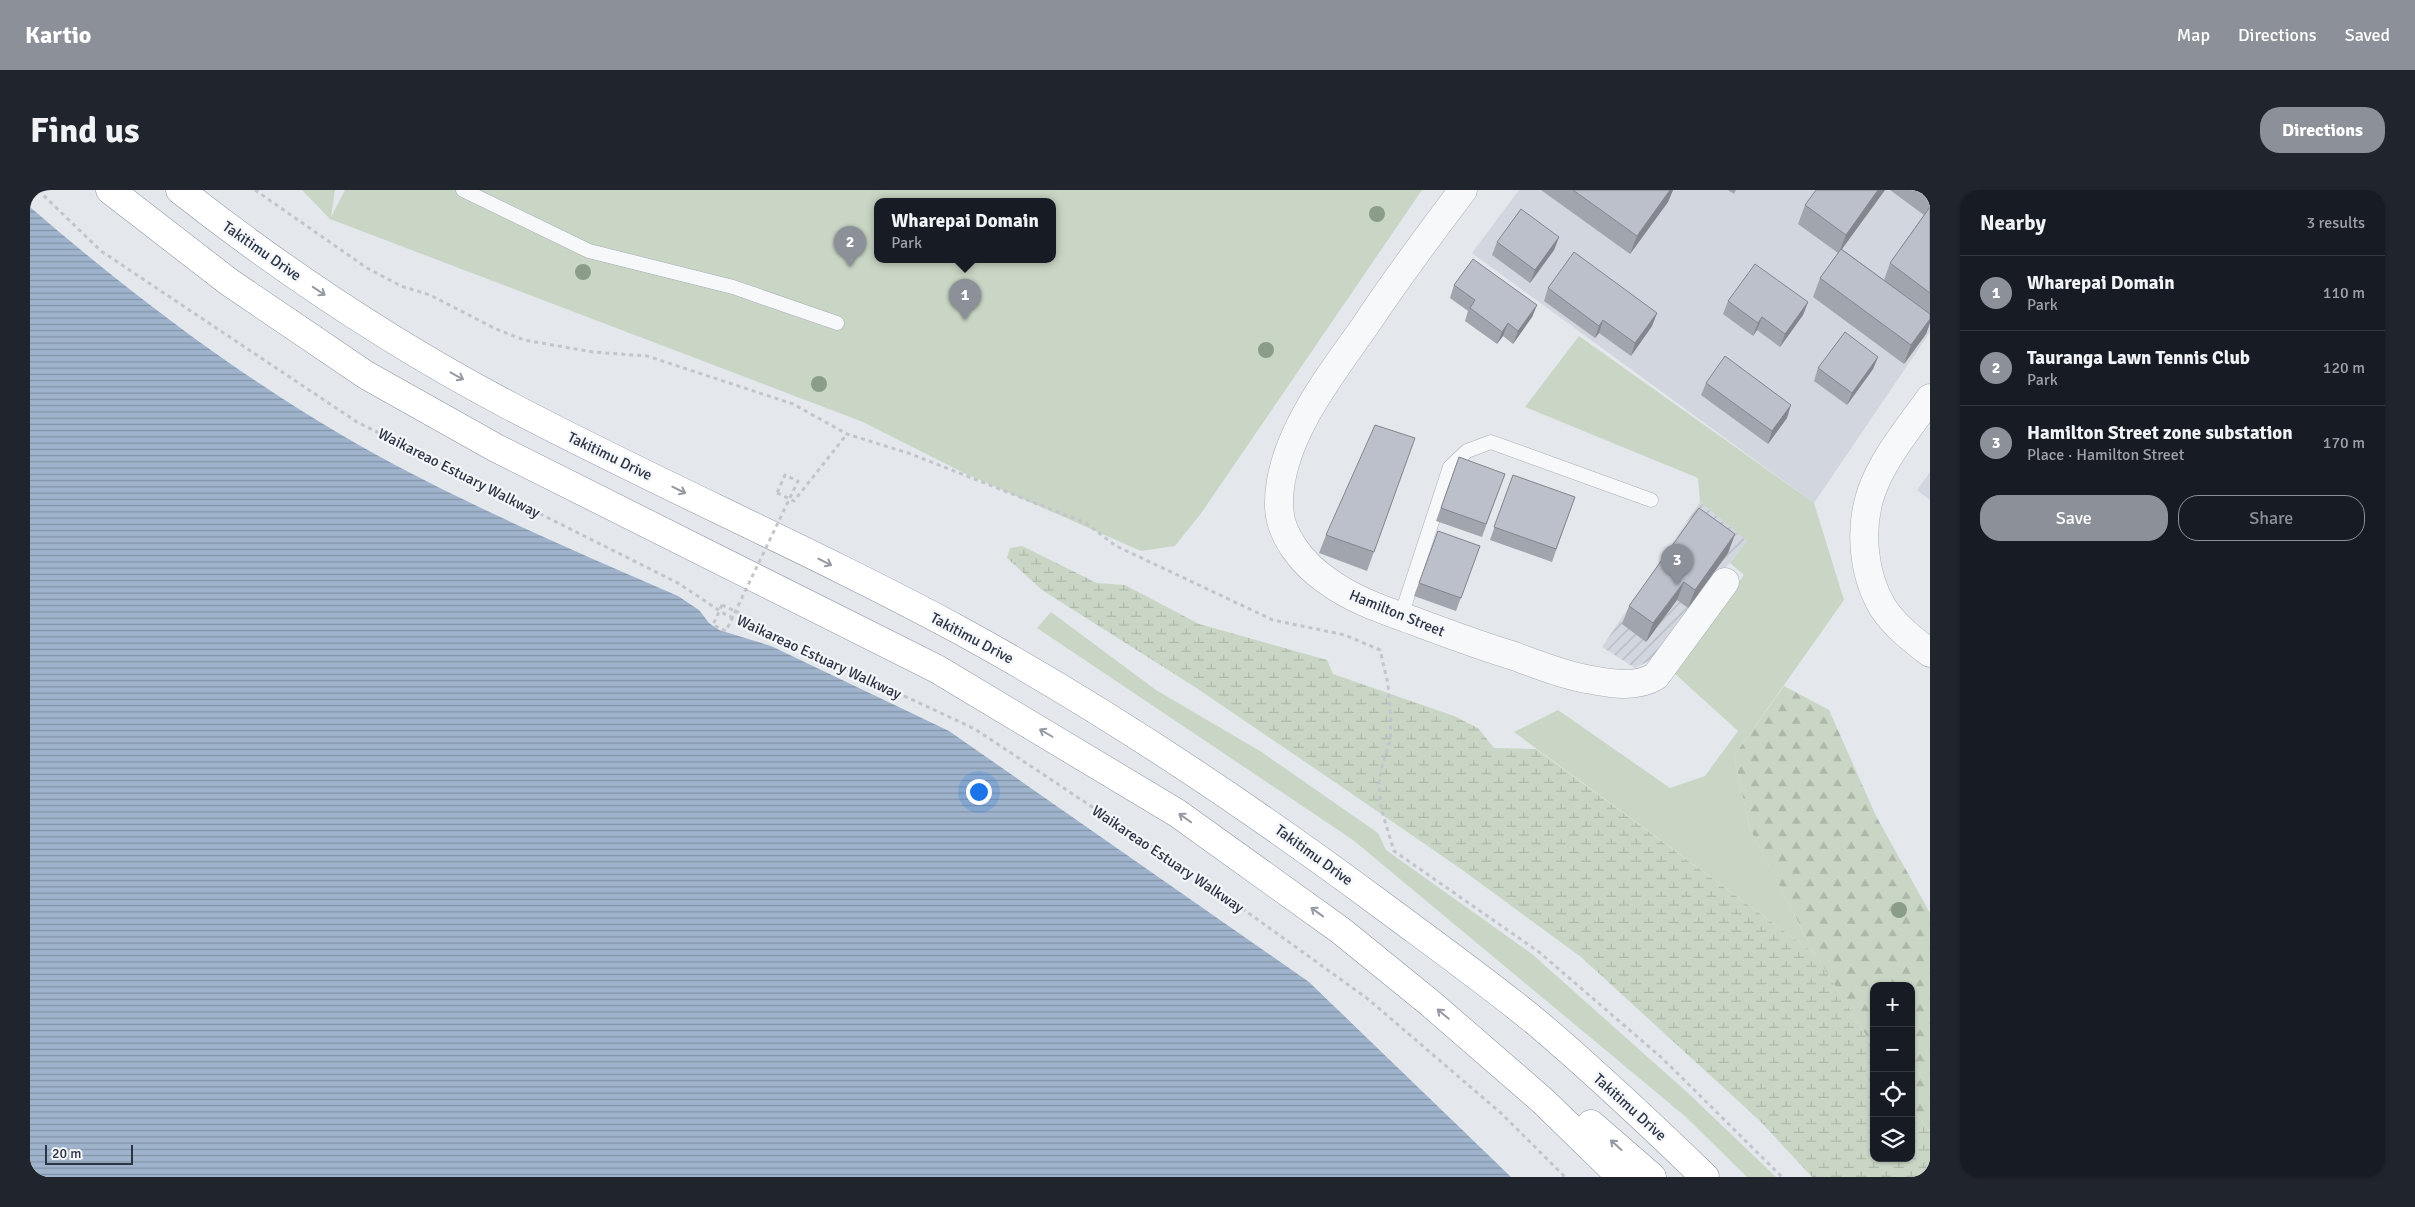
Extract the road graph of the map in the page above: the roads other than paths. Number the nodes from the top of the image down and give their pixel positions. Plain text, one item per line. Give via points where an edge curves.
1 (110, 190) edge
2 (180, 190) edge
3 (463, 190) edge
4 (1463, 190) edge
5 (837, 323) dead end
6 (1930, 398) edge
7 (1651, 500) dead end
8 (1725, 582) dead end
9 (1401, 616) junction
10 (1930, 653) edge
11 (1472, 1038) junction
12 (1621, 1177) edge
13 (1652, 1177) edge
14 (1705, 1177) edge

11 -> 1 highway via 1340,930 1236,853 1161,803 937,669 547,474 400,395 310,339 229,282
2 -> 14 highway, Takitimu Drive via 318,291 435,364 584,444 954,628 1054,682 1149,742 1252,810 1536,1022
3 - 5 lane via 589,251 733,286
4 - 9 street, Hamilton Street via 1403,269 1316,396 1280,480 1279,510 1283,526 1288,539 1312,569 1354,597
6 - 10 street via 1891,454 1871,493 1864,536 1869,573 1883,607 1909,637
7 - 9 lane via 1491,442 1467,451 1450,467
8 - 9 street, Hamilton Street via 1656,676 1638,683 1581,678
11 - 12 highway
13 -> 11 highway via 1599,1130

